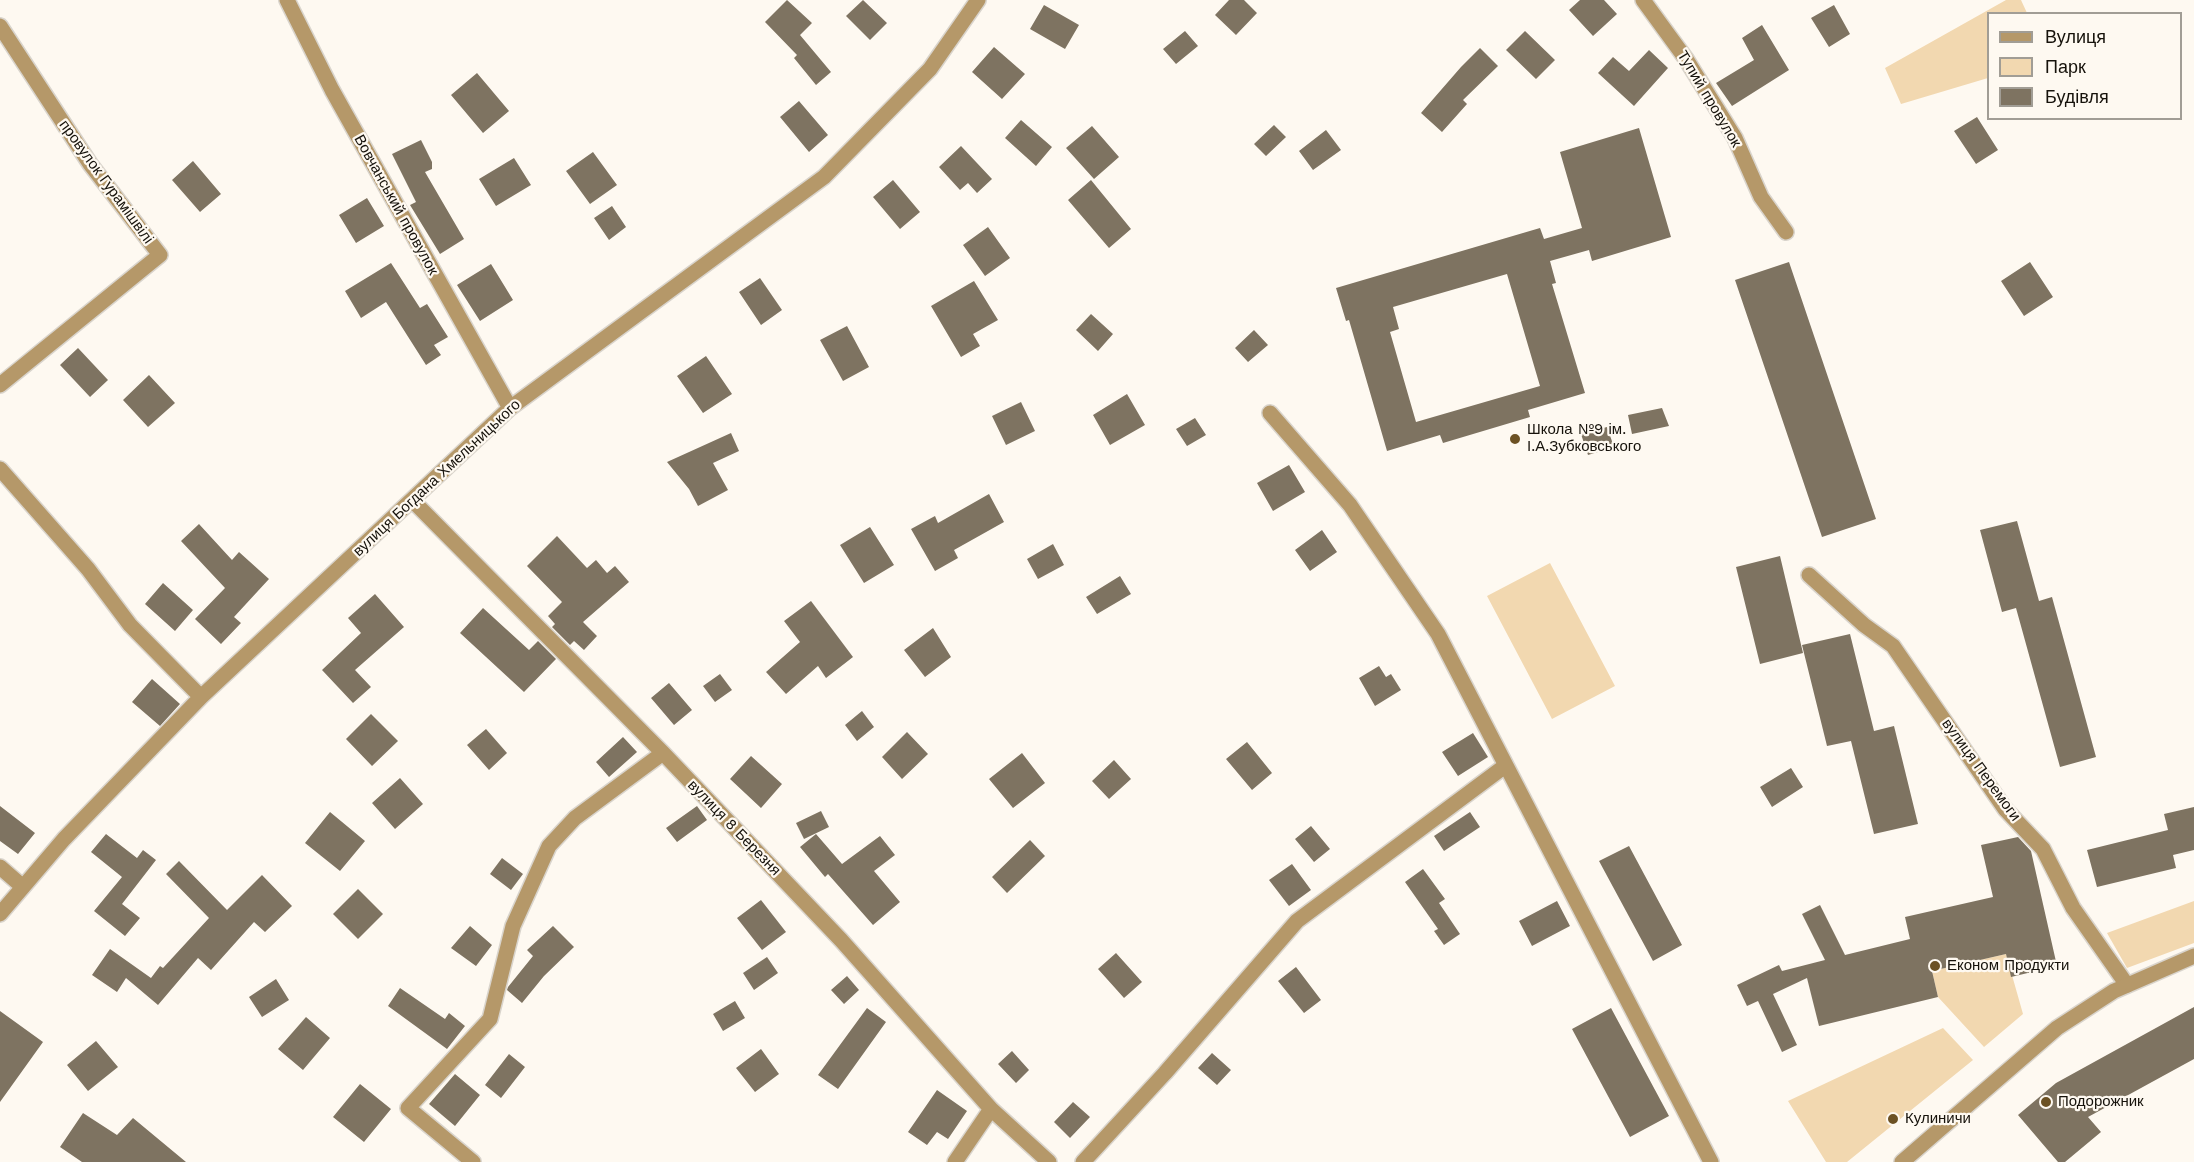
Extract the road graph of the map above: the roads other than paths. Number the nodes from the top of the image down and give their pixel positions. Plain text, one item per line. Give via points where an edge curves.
1 (288, 0) edge
2 (978, 0) edge
3 (1643, 0) edge
4 (0, 26) edge
5 (1786, 232) dead end
6 (0, 385) edge
7 (510, 408) junction
8 (1270, 413) dead end
9 (0, 469) edge
10 (412, 500) junction
11 (1809, 575) dead end
12 (201, 697) junction
13 (663, 753) junction
14 (1505, 766) junction
15 (0, 867) edge
16 (23, 887) junction
17 (0, 914) edge
18 (2194, 956) edge
19 (2127, 985) junction
20 (991, 1109) junction
21 (473, 1162) edge
22 (955, 1162) edge
23 (1049, 1162) edge
24 (1083, 1162) edge
25 (1711, 1162) edge
26 (1902, 1162) edge

1 - 7 street, Вовчанський провулок via 332,90
2 - 7 street, вулиця Богдана Хмельницького via 930,69 824,177
3 - 5 street, Тупий провулок via 1686,59 1735,138 1761,197
4 - 6 street, провулок Гурамішвілі via 90,164 160,255
7 - 10 street, вулиця Богдана Хмельницького
8 - 14 street via 1350,505 1431,624
9 - 12 street via 88,569 130,625
10 - 12 street, вулиця Богдана Хмельницького
10 - 13 street, вулиця 8 Березня
11 - 19 street, вулиця Перемоги via 1863,625 1893,645 2005,809 2043,849 2073,908
12 - 16 street, вулиця Богдана Хмельницького
13 - 20 street, вулиця 8 Березня via 841,940
13 - 21 street via 575,818 549,846 513,926 490,1019 408,1108
14 - 24 street via 1297,921
14 - 25 street
15 - 16 street
16 - 17 street, вулиця Богдана Хмельницького
18 - 19 street
19 - 26 street via 2057,1028
20 - 22 street
20 - 23 street, вулиця 8 Березня

